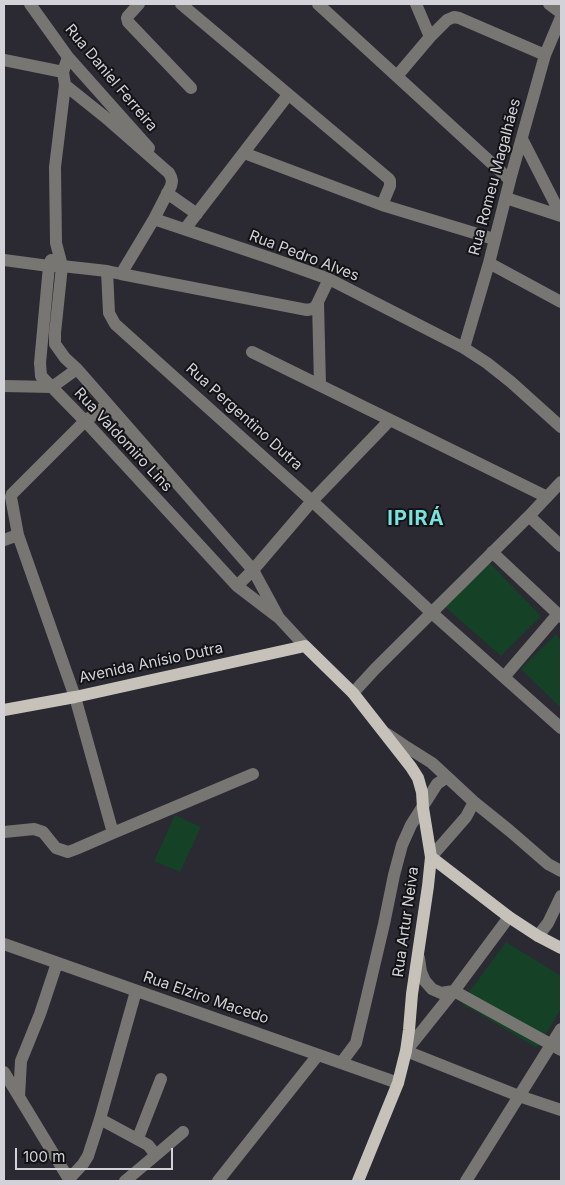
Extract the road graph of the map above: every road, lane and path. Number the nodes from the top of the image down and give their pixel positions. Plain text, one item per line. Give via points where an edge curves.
1 (30, 4) edge
2 (139, 4) edge
3 (181, 4) edge
4 (318, 4) edge
5 (416, 4) edge
6 (549, 4) edge
7 (561, 13) edge
8 (561, 17) edge
9 (430, 37) junction
10 (545, 55) junction
11 (68, 57) junction
12 (4, 60) edge
13 (397, 76) junction
14 (64, 79) junction
15 (191, 88) dead end
16 (288, 95) junction
17 (522, 139) junction
18 (244, 153) junction
19 (169, 173) junction
20 (510, 180) junction
21 (167, 193) junction
22 (506, 198) junction
23 (382, 205) junction
24 (197, 214) junction
25 (561, 216) edge
26 (154, 219) junction
27 (185, 229) junction
28 (494, 239) junction
29 (56, 243) junction
30 (4, 260) edge
31 (489, 263) junction
32 (49, 266) junction
33 (62, 266) junction
34 (107, 272) junction
35 (122, 274) junction
36 (329, 279) junction
37 (318, 302) junction
38 (561, 302) edge
39 (464, 348) junction
40 (252, 352) dead end
41 (77, 369) junction
42 (320, 385) junction
43 (4, 386) edge
44 (52, 387) junction
45 (107, 405) junction
46 (390, 420) junction
47 (85, 421) junction
48 (561, 427) edge
49 (561, 482) edge
50 (547, 497) junction
51 (312, 501) junction
52 (529, 516) junction
53 (18, 535) junction
54 (4, 540) edge
55 (561, 546) edge
56 (492, 552) junction
57 (252, 570) junction
58 (237, 586) junction
59 (432, 613) junction
60 (560, 616) edge
61 (279, 618) junction
62 (305, 646) junction
63 (504, 677) junction
64 (353, 693) junction
65 (75, 697) junction
66 (4, 710) edge
67 (561, 728) edge
68 (381, 730) junction
69 (411, 767) joint
70 (253, 774) dead end
71 (447, 777) junction
72 (474, 802) junction
73 (423, 808) junction
74 (4, 832) edge
75 (113, 833) junction
76 (431, 856) junction
77 (561, 871) edge
78 (561, 896) edge
79 (509, 917) junction
80 (538, 936) junction
81 (561, 948) edge
82 (7, 949) edge
83 (418, 956) junction
84 (57, 963) junction
85 (136, 991) junction
86 (454, 991) junction
87 (561, 1029) edge
88 (556, 1047) edge
89 (406, 1051) junction
90 (318, 1055) junction
91 (21, 1061) junction
92 (341, 1063) junction
93 (4, 1066) edge
94 (4, 1072) edge
95 (161, 1079) dead end
96 (398, 1083) junction
97 (519, 1096) junction
98 (18, 1097) junction
99 (561, 1110) edge
100 (100, 1118) junction
101 (183, 1132) dead end
102 (138, 1138) junction
103 (156, 1154) junction
104 (69, 1180) edge
105 (125, 1181) edge
106 (218, 1181) edge
107 (358, 1181) edge
108 (466, 1181) edge

1 - 11 street, Rua Daniel Ferreira
2 - 15 street via 126,18 128,22
3 - 16 street
4 - 13 street
5 - 9 street
6 - 7 street
8 - 10 street, Rua Romeu Magalhães
9 - 10 street via 446,20 454,17
9 - 13 street
10 - 17 street, Rua Romeu Magalhães
11 - 14 street, Rua Valdomiro Lins
11 - 19 street, Rua Daniel Ferreira
12 - 14 street
13 - 20 street
14 - 19 street
14 - 29 street, Rua Valdomiro Lins via 55,167
16 - 18 street
16 - 23 street via 390,181
17 - 20 street, Rua Romeu Magalhães
17 - 25 street
18 - 23 street
18 - 24 street
19 - 21 street via 172,181
20 - 22 street, Rua Romeu Magalhães
21 - 24 street
21 - 26 street
22 - 25 street
22 - 28 street, Rua Romeu Magalhães
23 - 28 street
24 - 27 street
26 - 27 street, Rua Pedro Alves
26 - 35 street
27 - 36 street, Rua Pedro Alves
28 - 31 street, Rua Romeu Magalhães
29 - 32 street, Rua Valdomiro Lins
29 - 33 street, Rua Valdomiro Lins
30 - 32 street
31 - 38 street
31 - 39 street, Rua Romeu Magalhães
32 - 33 street
32 - 44 street, Rua Valdomiro Lins via 40,363 41,376
33 - 34 street
33 - 41 street, Rua Valdomiro Lins via 55,344
34 - 35 street
34 - 51 street, Rua Pergentino Dutra via 109,313 115,324
35 - 37 street via 308,310
36 - 37 street
36 - 39 street, Rua Pedro Alves
37 - 42 street
39 - 48 street, Rua Pedro Alves via 511,382
40 - 42 street
41 - 44 street
41 - 45 street, Rua Valdomiro Lins
42 - 46 street
43 - 44 street
44 - 47 street, Rua Valdomiro Lins
45 - 47 street
45 - 57 street, Rua Valdomiro Lins
46 - 50 street
46 - 51 street
47 - 53 street via 12,494
47 - 58 street, Rua Valdomiro Lins
49 - 50 street
50 - 52 street
51 - 57 street
51 - 59 street, Rua Pergentino Dutra
52 - 55 street
52 - 56 street
53 - 54 street
53 - 65 street
56 - 59 street
56 - 60 street
57 - 58 street
57 - 61 street, Rua Valdomiro Lins
58 - 61 street, Rua Valdomiro Lins
59 - 63 street, Rua Pergentino Dutra
59 - 64 street
60 - 63 street
61 - 62 street, Rua Valdomiro Lins
62 - 64 main road, Rua Valdomiro Lins
62 - 65 main road, Avenida Anísio Dutra
63 - 67 street, Rua Pergentino Dutra
64 - 68 main road, Rua Valdomiro Lins
65 - 66 main road, Avenida Anísio Dutra
65 - 75 street
68 - 69 main road, Rua Valdomiro Lins
68 - 71 street via 432,763
69 - 73 main road, Rua Artur Neiva via 418,778
70 - 75 street
71 - 72 street
71 - 73 street via 437,784
72 - 76 street
72 - 77 street via 548,864
73 - 76 main road, Rua Artur Neiva
73 - 92 street via 402,845 356,1043
74 - 75 street via 34,829 43,832 56,848 68,852
76 - 79 main road
76 - 83 main road, Rua Artur Neiva
78 - 80 street
79 - 80 main road
79 - 86 street
80 - 81 main road
82 - 84 street, Rua Elziro Macedo
83 - 86 street via 421,972 432,988 441,992
83 - 89 main road, Rua Artur Neiva
84 - 85 street, Rua Elziro Macedo
84 - 91 street
85 - 90 street, Rua Elziro Macedo
85 - 100 street
86 - 88 street
86 - 89 street
87 - 88 street
88 - 97 street
89 - 96 main road, Rua Artur Neiva
89 - 97 street
90 - 92 street, Rua Elziro Macedo
90 - 106 street
91 - 93 street
91 - 98 street
92 - 96 street, Rua Elziro Macedo
94 - 98 street
95 - 102 street
96 - 107 main road, Rua Artur Neiva
97 - 99 street
97 - 108 street
98 - 104 street
100 - 102 street
100 - 104 street via 88,1156
101 - 103 street
102 - 103 street
103 - 105 street

